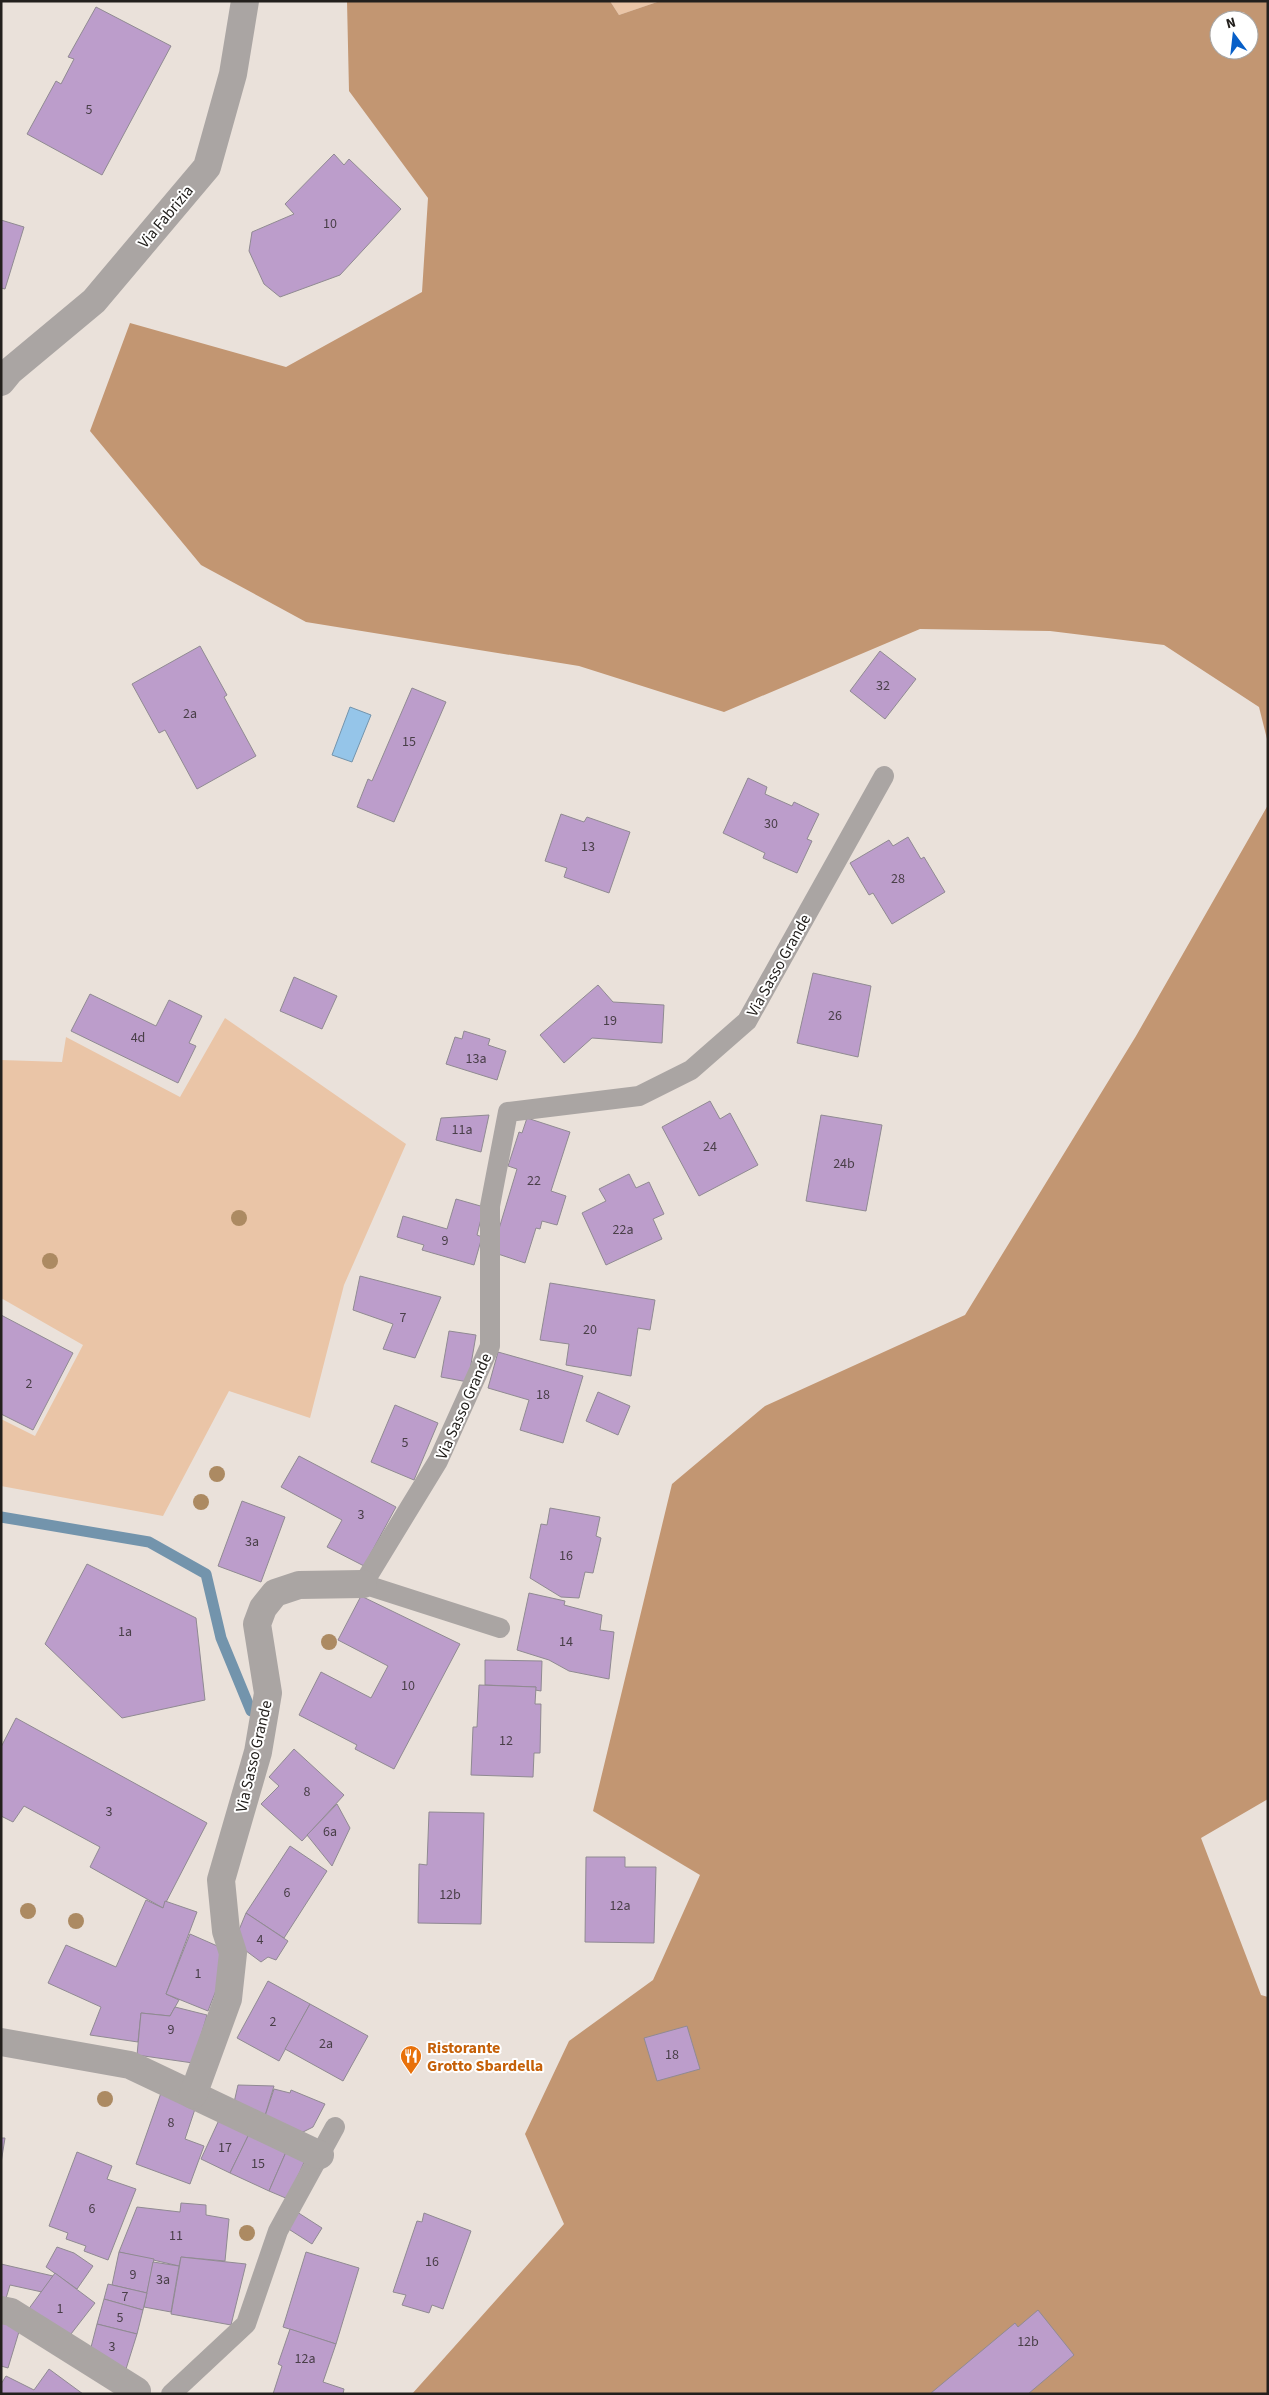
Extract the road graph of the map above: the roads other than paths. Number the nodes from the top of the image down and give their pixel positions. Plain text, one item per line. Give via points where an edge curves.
1 (244, 2) edge
2 (1, 382) edge
3 (884, 776) dead end
4 (363, 1584) junction
5 (500, 1628) dead end
6 (1, 2042) edge
7 (193, 2095) junction
8 (335, 2127) dead end
9 (320, 2155) junction
10 (1, 2310) edge
11 (142, 2393) edge
12 (171, 2394) edge

1 - 2 street, Via Fabrizia via 233,74 207,167 94,301
3 - 4 lane, Via Sasso Grande via 747,1021 691,1070 639,1096 508,1112 490,1206 490,1346 438,1462
4 - 5 lane
4 - 7 street, Via Sasso Grande via 299,1586 275,1593 263,1608 257,1624 268,1693 258,1752 221,1880 226,1932 233,1953 228,1999
6 - 7 street via 130,2066
7 - 9 street
8 - 9 lane
9 - 12 lane via 278,2231 246,2324
10 - 11 street via 11,2312

